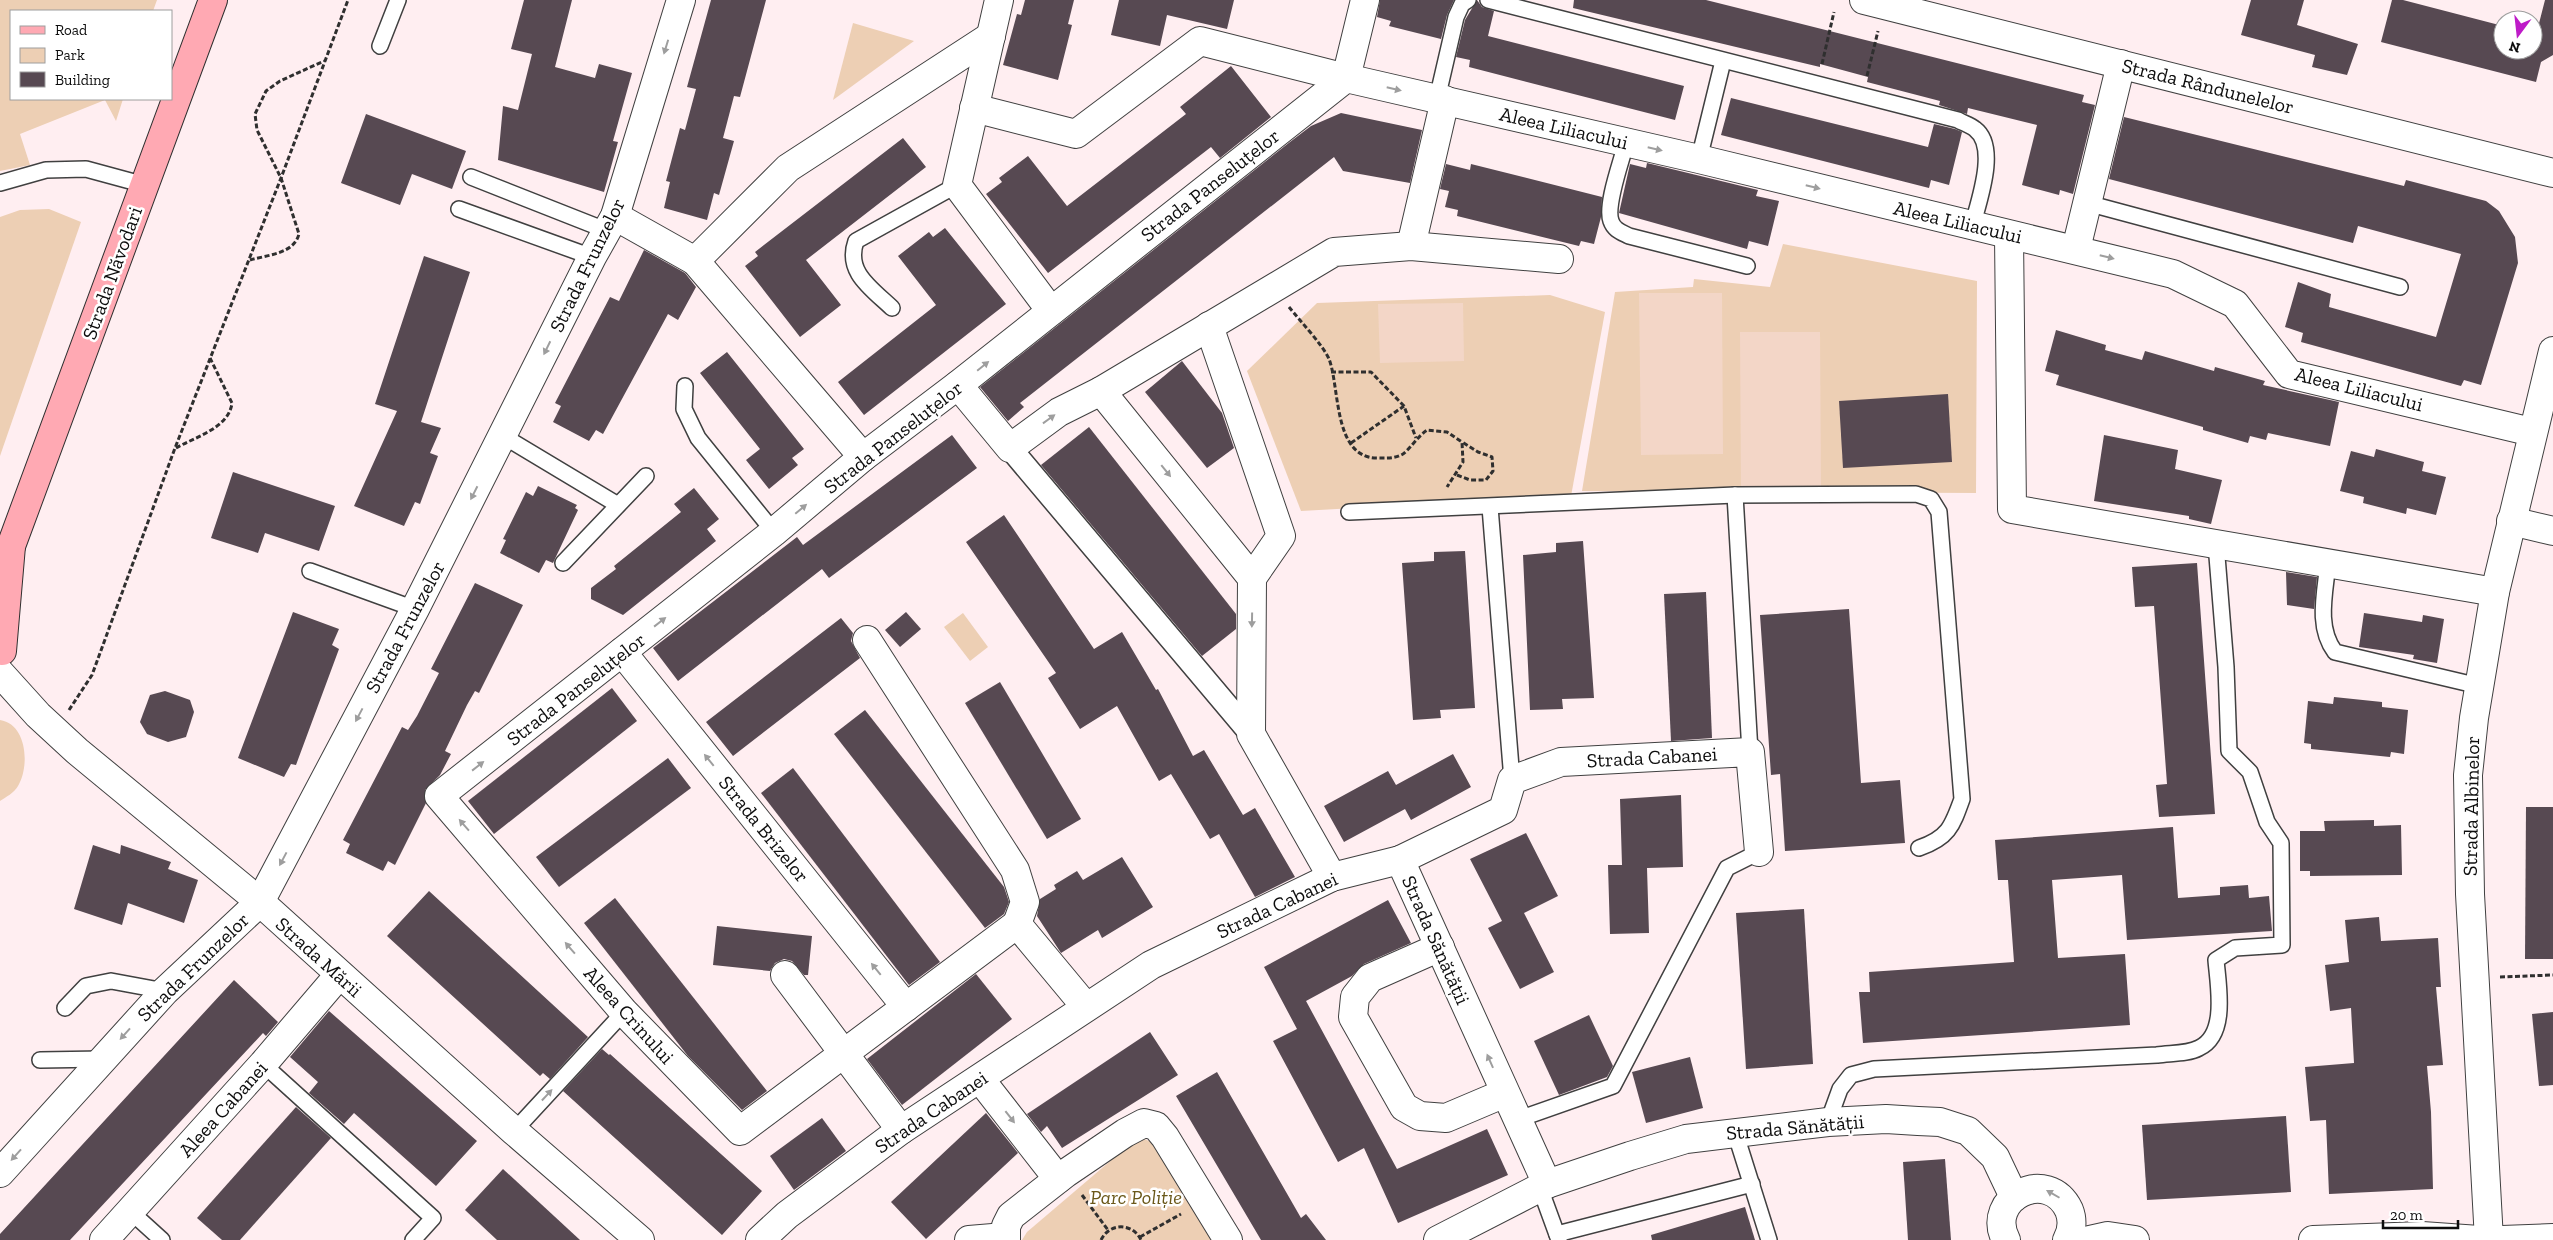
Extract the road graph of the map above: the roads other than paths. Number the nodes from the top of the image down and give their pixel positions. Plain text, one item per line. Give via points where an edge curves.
1 (213, 0) edge
2 (398, 0) edge
3 (681, 0) edge
4 (999, 0) edge
5 (1365, 0) edge
6 (1468, 0) edge
7 (1488, 0) edge
8 (1864, 0) edge
9 (1913, 6) edge
10 (991, 36) junction
11 (380, 46) dead end
12 (1724, 61) junction
13 (2121, 64) junction
14 (1346, 78) junction
15 (1441, 99) junction
16 (974, 108) junction
17 (1626, 142) junction
18 (1699, 159) junction
19 (2553, 173) edge
20 (471, 177) dead end
21 (0, 183) edge
22 (145, 185) junction
23 (957, 185) junction
24 (2087, 203) junction
25 (459, 210) dead end
26 (612, 223) junction
27 (1972, 226) junction
28 (2009, 236) junction
29 (1410, 246) junction
30 (2076, 249) junction
31 (592, 257) junction
32 (1559, 259) dead end
33 (695, 261) junction
34 (1747, 266) dead end
35 (2400, 287) dead end
36 (892, 308) dead end
37 (1051, 312) junction
38 (1209, 326) junction
39 (2553, 351) edge
40 (958, 385) junction
41 (685, 386) dead end
42 (1101, 390) junction
43 (2532, 432) junction
44 (504, 436) junction
45 (1010, 448) junction
46 (863, 457) junction
47 (646, 476) dead end
48 (1735, 495) junction
49 (618, 505) junction
50 (1490, 507) junction
51 (1349, 512) dead end
52 (2511, 521) junction
53 (2553, 531) edge
54 (774, 532) junction
55 (2216, 544) junction
56 (5, 554) edge
57 (564, 563) dead end
58 (2328, 563) junction
59 (310, 571) dead end
60 (1252, 578) junction
61 (2495, 592) junction
62 (415, 609) junction
63 (867, 640) dead end
64 (622, 652) junction
65 (0, 661) edge
66 (2479, 686) junction
67 (1251, 734) junction
68 (1750, 752) junction
69 (1512, 780) junction
70 (440, 796) joint
71 (1919, 848) dead end
72 (1758, 852) joint
73 (1400, 860) junction
74 (1332, 877) junction
75 (260, 902) junction
76 (1016, 924) junction
77 (1440, 947) junction
78 (339, 975) junction
79 (785, 975) dead end
80 (165, 991) junction
81 (906, 1007) junction
82 (1086, 1007) junction
83 (65, 1008) dead end
84 (624, 1012) junction
85 (843, 1053) junction
86 (103, 1059) junction
87 (40, 1060) dead end
88 (263, 1064) junction
89 (980, 1078) junction
90 (1505, 1094) junction
91 (1519, 1120) junction
92 (1828, 1122) junction
93 (901, 1130) junction
94 (514, 1131) junction
95 (1735, 1132) junction
96 (0, 1173) edge
97 (1062, 1176) junction
98 (1752, 1184) junction
99 (1544, 1186) junction
100 (2014, 1197) junction
101 (130, 1211) junction
102 (1558, 1237) edge
103 (1006, 1238) edge
104 (2553, 1238) edge
105 (104, 1240) edge
106 (162, 1240) edge
107 (413, 1240) edge
108 (640, 1240) edge
109 (760, 1240) edge
110 (969, 1240) edge
111 (1228, 1240) edge
112 (1438, 1240) edge
113 (1769, 1240) edge
114 (2006, 1240) edge
115 (2067, 1240) edge
116 (2090, 1240) edge
117 (2135, 1240) edge
118 (2313, 1240) edge
119 (2479, 1240) edge
120 (2488, 1240) edge
121 (2502, 1240) edge

1 - 22 main road, Strada Năvodari
2 - 11 lane
3 -> 26 street, Strada Frunzelor
4 - 10 street
5 - 14 street
6 - 15 lane via 1462,4 1456,17
7 - 12 lane
8 - 9 street, Strada Rândunelelor
9 - 13 street, Strada Rândunelelor
10 - 16 street
10 - 33 street via 788,168
12 - 18 lane
12 - 27 lane via 1958,120 1977,130 1986,148 1986,170
13 - 19 street, Strada Rândunelelor
13 - 24 street
14 -> 15 street, Aleea Liliacului
14 - 16 street, Aleea Liliacului via 1200,41 1076,134
14 - 37 street, Strada Panseluțelor
15 - 17 street, Aleea Liliacului
15 - 29 street
16 - 23 street
17 -> 18 street, Aleea Liliacului
17 - 34 lane via 1610,207 1610,220 1617,230 1629,236
18 -> 27 street, Aleea Liliacului
20 - 26 lane
21 - 22 lane via 46,170 86,169
22 - 56 main road, Strada Năvodari
23 - 36 lane via 856,240 851,253 855,271
23 - 37 street
24 - 30 street
24 - 35 lane
25 - 31 lane
26 - 31 street, Strada Frunzelor
26 - 33 street
27 - 28 street, Aleea Liliacului
28 - 30 street, Aleea Liliacului
28 - 55 street via 2012,509
29 - 32 street
29 - 38 street via 1334,252
30 -> 43 street, Aleea Liliacului via 2174,274 2235,304 2289,374
31 -> 44 street, Strada Frunzelor
33 - 46 street
40 -> 37 street, Strada Panseluțelor
38 - 42 street
38 - 60 street via 1281,536
39 - 43 street, Strada Albinelor
40 - 45 street
40 - 46 street, Strada Panseluțelor
41 - 54 lane via 684,409 698,438
45 -> 42 street via 1059,412
42 -> 60 street
43 - 52 street, Strada Albinelor
44 - 49 lane
44 -> 62 street, Strada Frunzelor
45 - 67 street
54 -> 46 street, Strada Panseluțelor
47 - 49 lane
48 - 50 lane
48 - 68 lane
48 - 71 lane via 1916,494 1931,499 1939,512 1962,799 1952,827 1937,842
49 - 57 lane
50 - 51 lane
50 - 69 lane
52 - 53 street
52 - 61 street, Strada Albinelor
64 -> 54 street, Strada Panseluțelor
55 - 58 street
55 - 92 lane via 2229,751 2250,772 2267,822 2282,843 2282,945 2234,948 2216,960 2220,1014 2212,1037 2199,1048 2157,1055 1874,1070 1851,1075 1840,1089
56 - 65 main road, Strada Năvodari
58 - 61 street
58 - 66 lane via 2323,628 2327,642 2335,652
59 - 62 lane
60 -> 67 street
61 - 66 street, Strada Albinelor
62 -> 75 street, Strada Frunzelor
63 - 76 street via 1015,870 1025,902
70 -> 64 street, Strada Panseluțelor
81 -> 64 street, Strada Brizelor
65 - 75 street, Strada Mării via 56,732
66 - 120 street, Strada Albinelor via 2468,775 2468,829
67 - 74 street
68 - 69 street, Strada Cabanei via 1561,762
68 - 72 street
69 - 73 street, Strada Cabanei via 1503,810
84 -> 70 street, Aleea Crinului
72 - 91 lane via 1727,868 1613,1086
73 - 74 street, Strada Cabanei
73 - 77 street, Strada Sănătății
74 - 82 street, Strada Cabanei via 1151,965
75 - 78 street, Strada Mării
75 - 80 street, Strada Frunzelor
76 - 81 street
76 - 82 street
90 -> 77 street, Strada Sănătății
77 - 90 street via 1370,978 1355,997 1353,1017 1404,1107 1420,1116 1446,1118
78 - 88 street, Aleea Cabanei
78 - 94 street, Strada Mării
79 - 85 street
80 - 83 lane via 111,981 86,986
80 -> 86 street, Strada Frunzelor
81 - 85 street
82 - 89 street, Strada Cabanei
84 - 85 street, Aleea Crinului via 740,1131
94 -> 84 lane
85 - 93 street
86 - 87 lane
86 -> 96 street, Strada Frunzelor
88 - 101 street, Aleea Cabanei
88 - 107 lane via 433,1218
89 - 93 street, Strada Cabanei
89 -> 97 street
90 - 91 street, Strada Sănătății
91 - 99 street, Strada Sănătății
92 - 95 street, Strada Sănătății
92 - 100 street, Strada Sănătății via 1886,1119 1940,1122 1968,1131 1995,1157
93 - 109 street, Strada Cabanei via 787,1215
94 - 108 street, Strada Mării
95 - 98 lane
95 - 99 street, Strada Sănătății via 1686,1139
97 - 103 street via 1010,1216
97 - 111 street via 1132,1129 1144,1123 1156,1126
98 - 102 lane
98 - 113 lane
99 - 102 lane
99 - 112 street, Strada Sănătății
100 - 114 street via 2003,1214
115 -> 100 street via 2072,1224 2070,1213 2057,1195 2035,1189
101 - 105 street, Aleea Cabanei
101 - 106 lane
103 - 110 street
104 - 121 street
116 - 117 street via 2108,1236
118 - 119 street via 2422,1236

